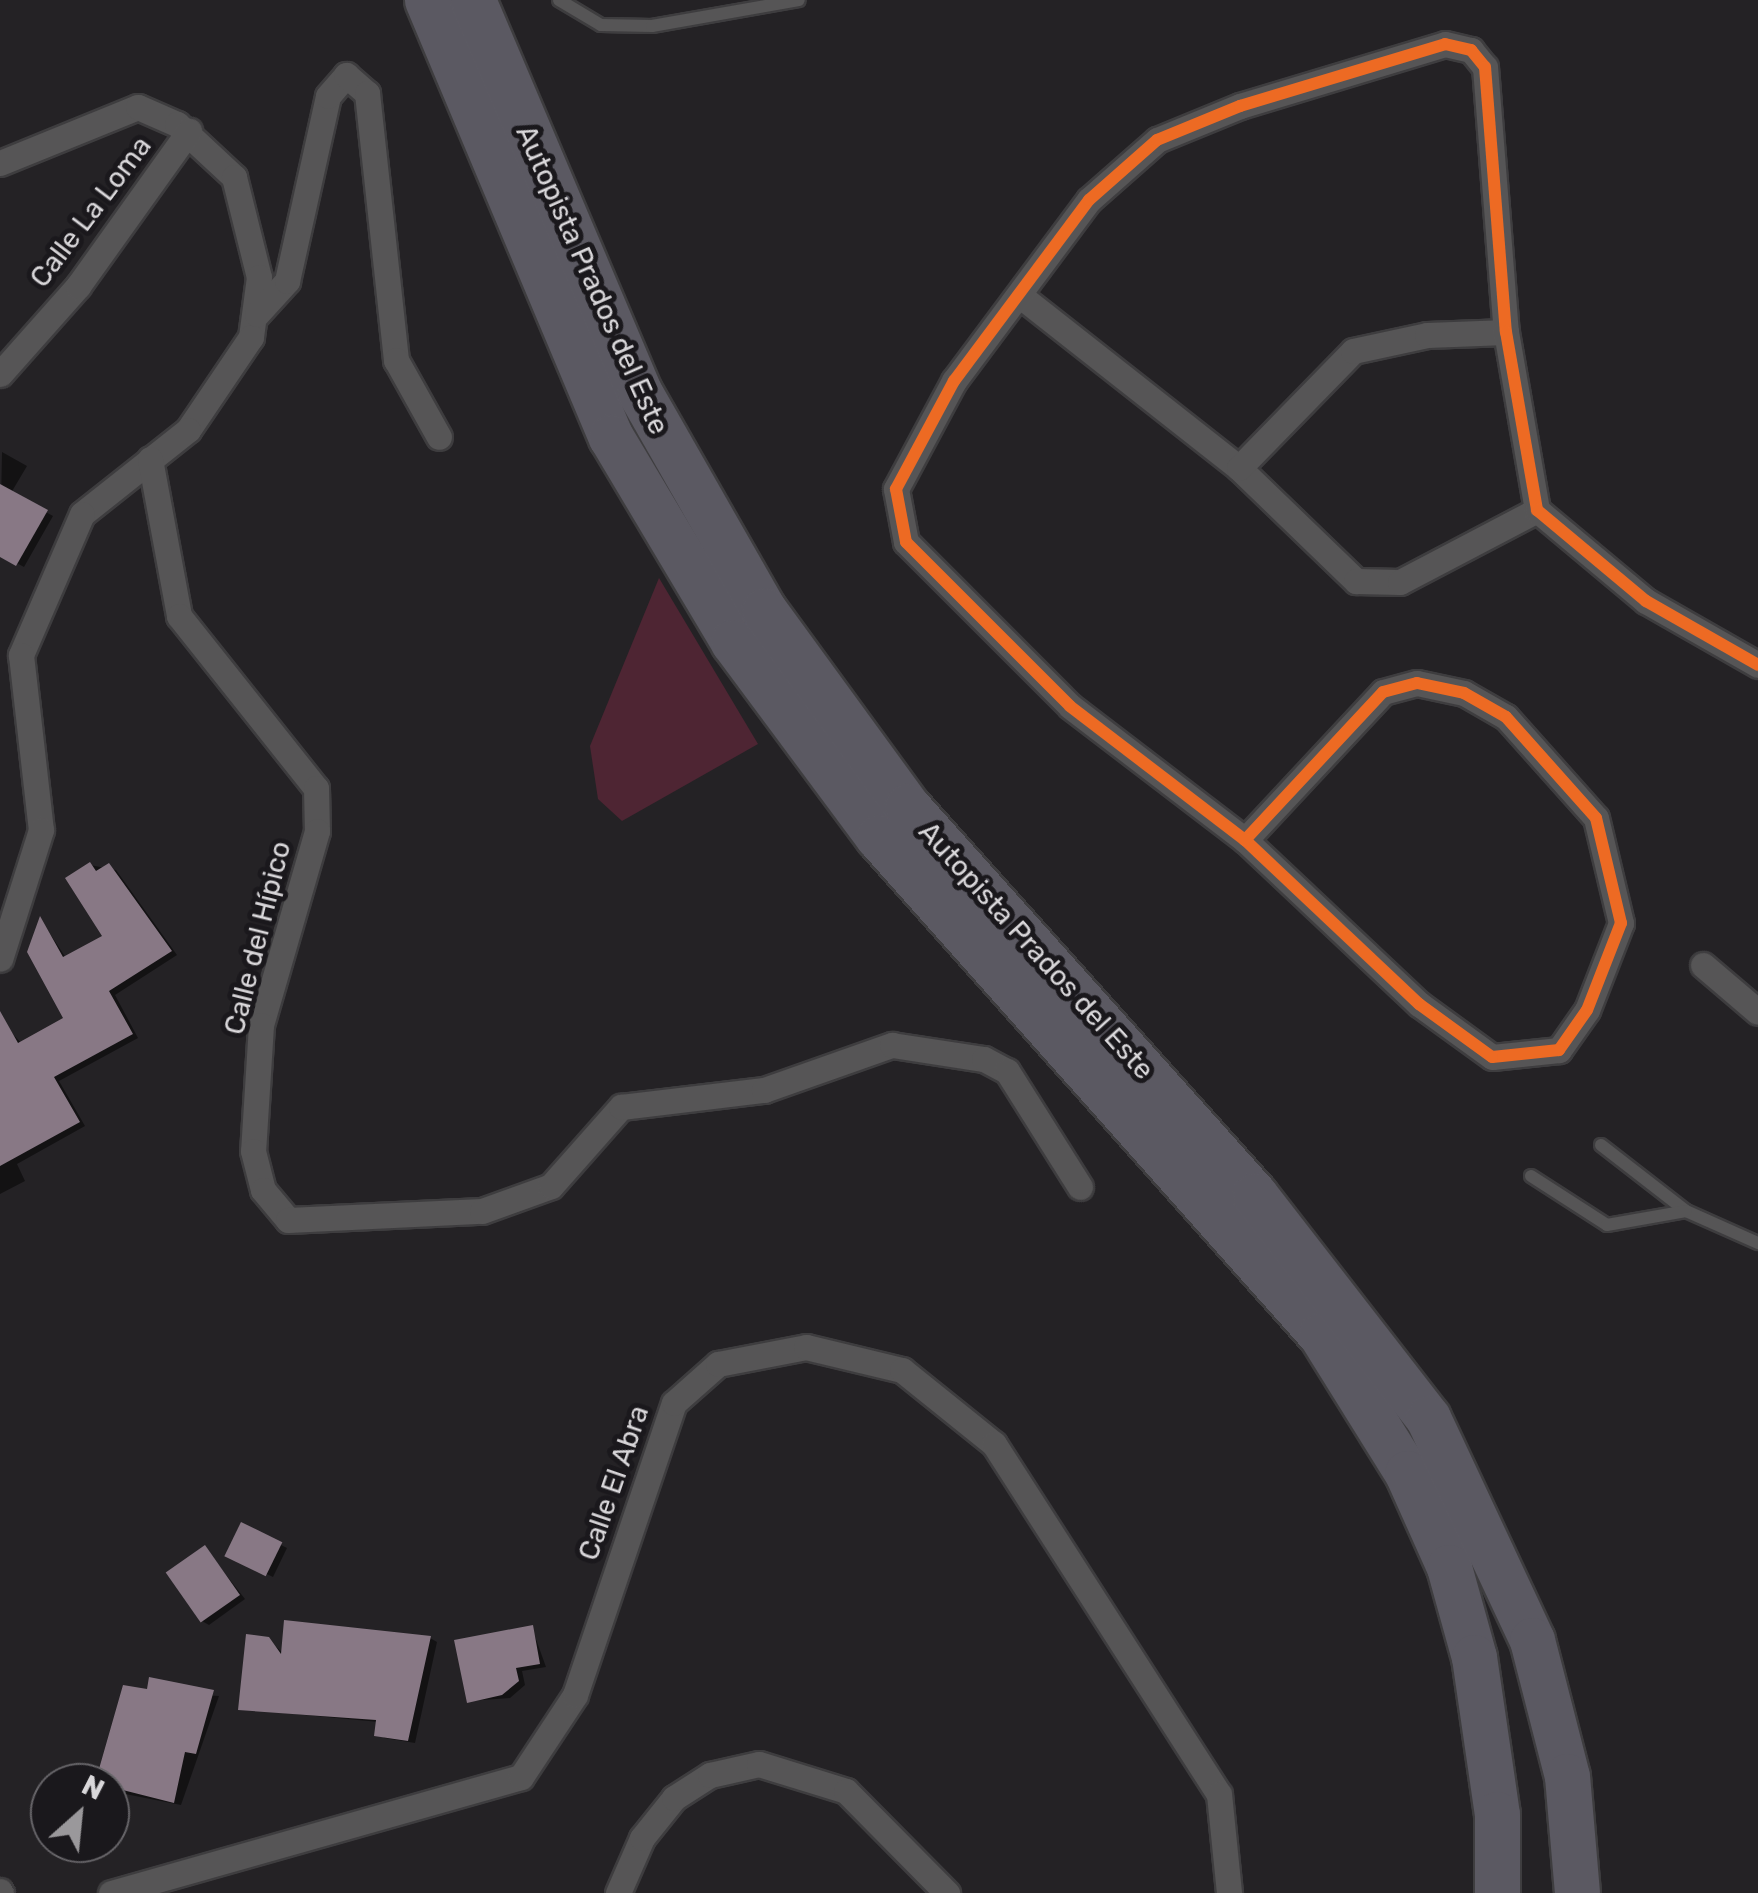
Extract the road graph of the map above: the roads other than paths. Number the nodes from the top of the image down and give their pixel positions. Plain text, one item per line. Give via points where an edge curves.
1 (428, 0) edge
2 (473, 0) edge
3 (560, 0) edge
4 (799, 0) edge
5 (190, 130) junction
6 (0, 164) edge
7 (1022, 298) junction
8 (258, 314) junction
9 (1506, 332) junction
10 (0, 374) edge
11 (439, 437) dead end
12 (150, 459) junction
13 (1239, 468) junction
14 (1538, 510) junction
15 (1758, 665) edge
16 (1245, 840) junction
17 (0, 959) edge
18 (1703, 964) dead end
19 (1758, 1012) edge
20 (1601, 1144) dead end
21 (1531, 1176) dead end
22 (1080, 1187) dead end
23 (1686, 1211) junction
24 (1758, 1244) edge
25 (111, 1893) edge
26 (618, 1893) edge
27 (946, 1893) edge
28 (1229, 1893) edge
29 (1497, 1893) edge
30 (1577, 1893) edge

1 - 29 highway, Autopista Prados del Este via 611,437 733,642 878,838 1321,1335 1407,1473 1474,1657 1495,1796
2 - 30 highway, Autopista Prados del Este via 640,393 774,625 907,806 1255,1195 1428,1418 1532,1640 1567,1776
3 - 4 lane via 601,25 652,26
5 - 6 street via 138,107
5 - 8 street via 234,176 260,277
5 - 10 street, Calle La Loma via 78,286
7 - 9 street via 1089,200 1157,140 1445,44 1471,50 1484,66
7 - 13 street
7 - 16 street via 954,381 896,489 906,542 1070,706
8 - 11 street via 287,281 328,96 346,75 366,92 396,360
8 - 12 street via 188,430
9 - 13 street via 1426,334 1353,350
9 - 14 street
12 - 17 street via 82,514 21,655 41,830
12 - 22 street, Calle del Hípico via 178,616 316,788 317,831 261,1025 253,1151 263,1190 288,1220 482,1211 551,1186 620,1107 764,1090 892,1045 984,1059 1007,1072
13 - 14 street via 1356,581 1400,582
14 - 15 street via 1646,601
16 - 16 street via 1419,1004 1492,1058 1559,1050 1588,1010 1621,923 1596,818 1506,716 1464,692 1417,683 1384,692
18 - 19 street
20 - 23 lane
21 - 23 lane via 1607,1225
23 - 24 lane
25 - 28 street, Calle El Abra via 522,1778 575,1695 674,1403 718,1364 806,1347 902,1370 994,1444 1219,1794
26 - 27 street via 642,1838 674,1798 710,1775 758,1764 846,1791

